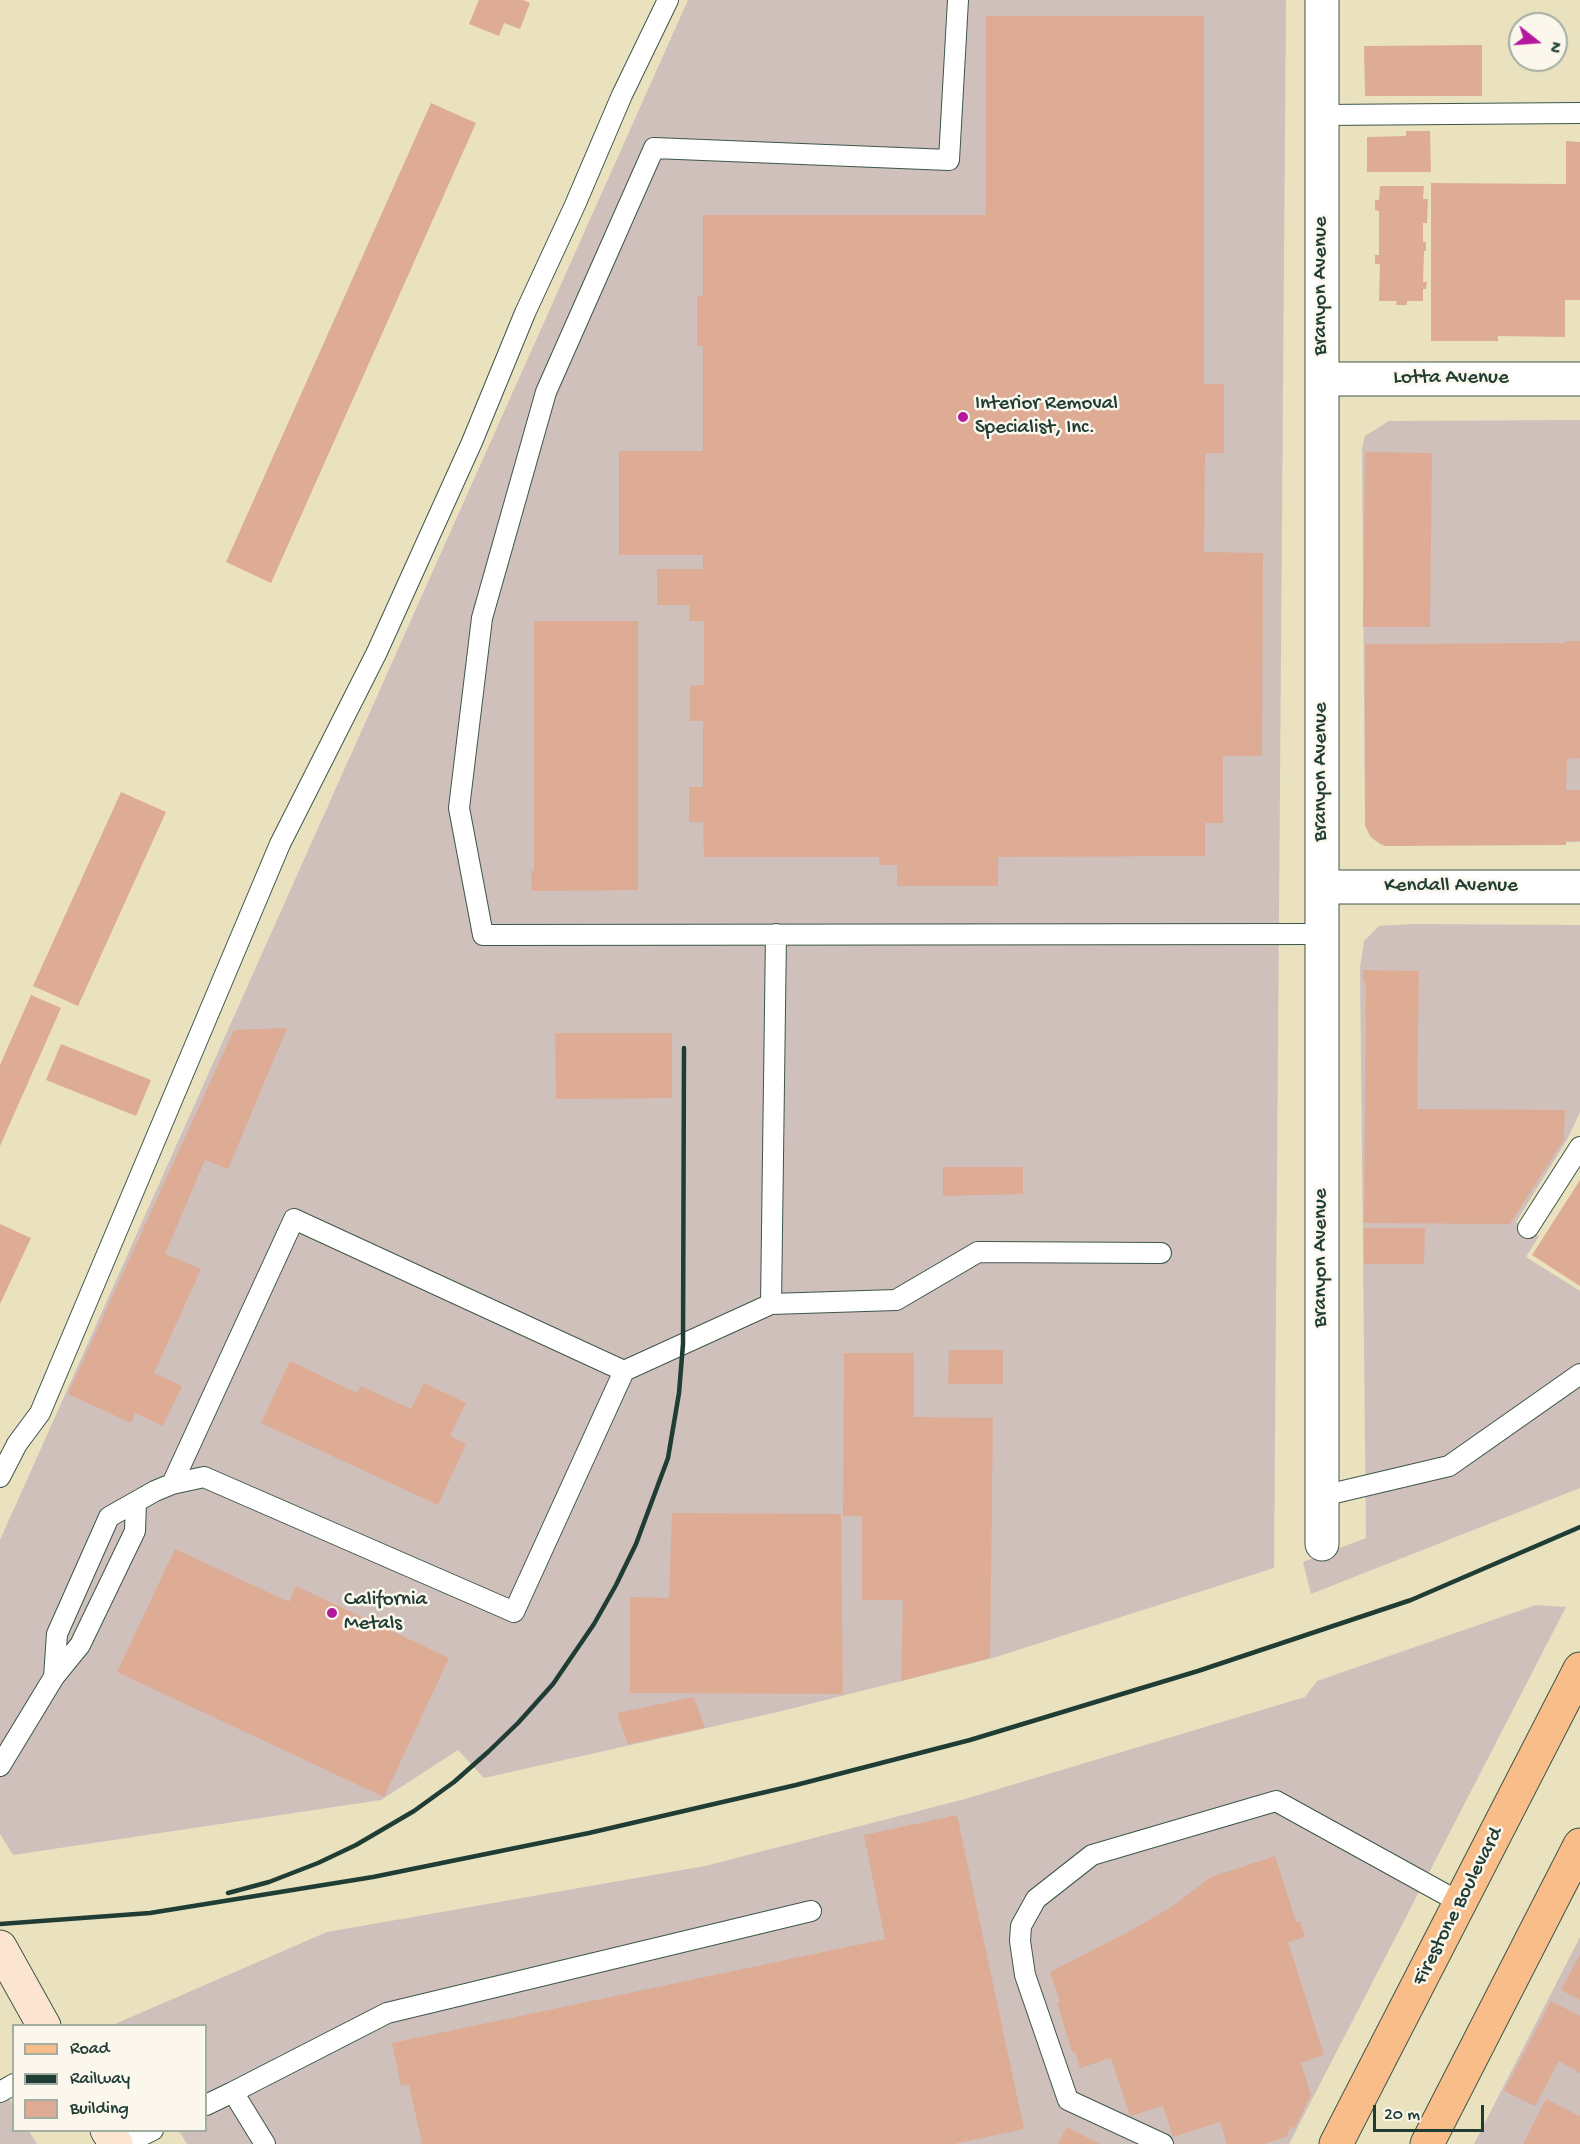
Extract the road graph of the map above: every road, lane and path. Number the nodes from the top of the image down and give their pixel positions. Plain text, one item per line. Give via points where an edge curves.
1 (668, 0) edge
2 (958, 0) edge
3 (1322, 0) edge
4 (1580, 113) edge
5 (1322, 115) junction
6 (1322, 379) junction
7 (1580, 379) edge
8 (1322, 887) junction
9 (1580, 887) edge
10 (776, 934) junction
11 (1322, 934) junction
12 (1580, 1147) edge
13 (1528, 1228) dead end
14 (1161, 1253) dead end
15 (771, 1304) junction
16 (624, 1371) junction
17 (1580, 1374) edge
18 (0, 1477) edge
19 (172, 1485) junction
20 (1322, 1496) junction
21 (136, 1502) junction
22 (1322, 1544) dead end
23 (1580, 1669) edge
24 (54, 1677) junction
25 (0, 1766) edge
26 (1580, 1845) edge
27 (1461, 1903) junction
28 (811, 1911) dead end
29 (0, 1947) edge
30 (43, 2024) edge
31 (233, 2092) junction
32 (207, 2105) edge
33 (149, 2132) edge
34 (125, 2144) edge
35 (266, 2144) edge
36 (1163, 2144) edge
37 (1336, 2144) edge
38 (1427, 2144) edge

1 - 18 lane via 525,312 472,442 377,652 280,844 40,1413 17,1444
2 - 10 lane via 949,160 654,148 546,392 482,618 459,808 483,935
3 - 5 street, Branyon Avenue
4 - 5 lane
5 - 6 street, Branyon Avenue
6 - 7 street, Lotta Avenue
6 - 8 street, Branyon Avenue
8 - 9 street, Kendall Avenue
8 - 11 street, Branyon Avenue
10 - 11 lane
10 - 15 lane
11 - 20 street, Branyon Avenue
12 - 13 lane
14 - 15 lane via 978,1252 896,1300
15 - 16 lane
16 - 19 lane via 514,1612 204,1477
16 - 19 lane via 294,1220
17 - 20 lane via 1449,1466
19 - 21 lane
20 - 22 street, Branyon Avenue
21 - 24 lane via 135,1531 80,1645
21 - 24 lane via 109,1517 57,1634
23 - 27 main road, Firestone Boulevard
24 - 25 lane
26 - 38 main road
27 - 36 lane via 1276,1801 1092,1855 1036,1899 1021,1926 1025,1975 1068,2100
27 - 37 main road, Firestone Boulevard
28 - 31 lane via 387,2013
29 - 30 street
31 - 32 lane
31 - 35 lane
33 - 34 lane

